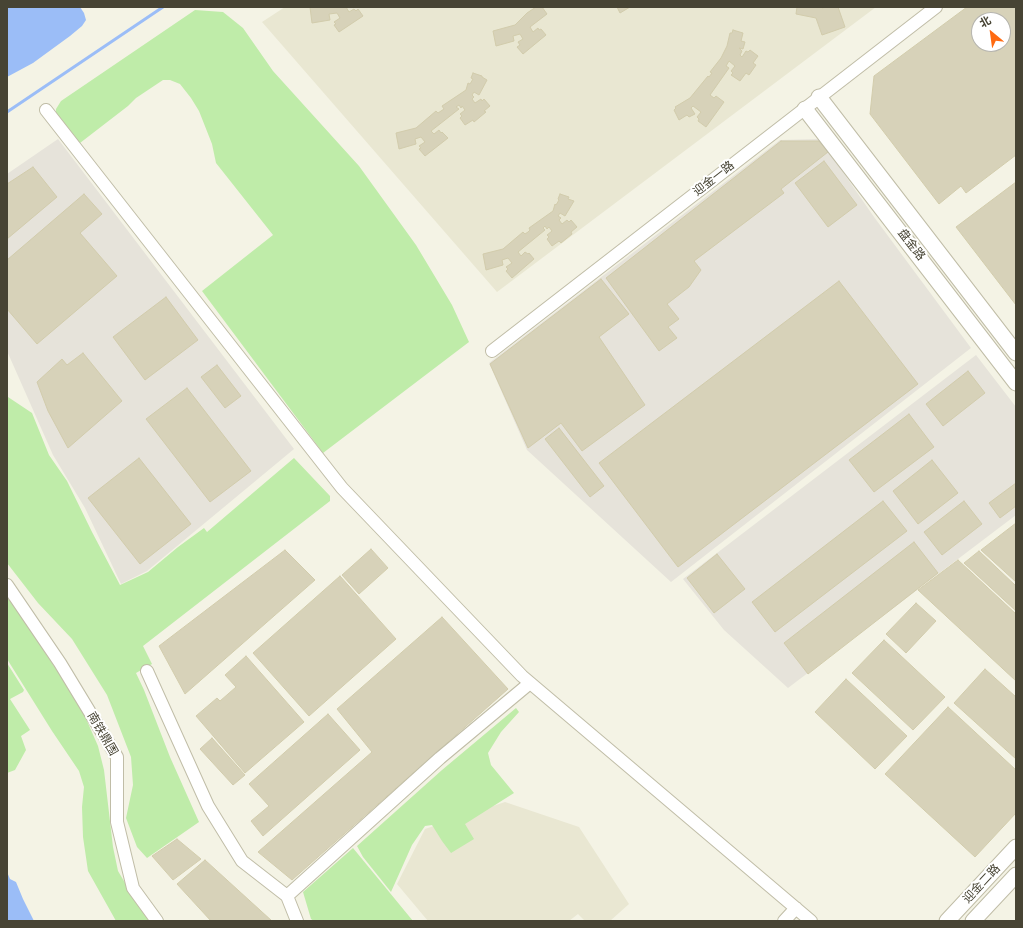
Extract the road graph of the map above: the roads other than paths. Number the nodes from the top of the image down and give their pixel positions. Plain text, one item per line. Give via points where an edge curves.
1 (936, 7) edge
2 (819, 97) junction
3 (805, 108) junction
4 (46, 110) dead end
5 (492, 351) dead end
6 (1016, 353) edge
7 (1016, 383) edge
8 (7, 585) edge
9 (147, 671) dead end
10 (530, 683) junction
11 (1016, 847) edge
12 (1016, 875) edge
13 (287, 896) junction
14 (796, 908) junction
15 (297, 920) edge
16 (157, 921) edge
17 (784, 921) edge
18 (811, 921) edge
19 (947, 921) edge
20 (973, 921) edge

1 - 2 street, 迎金一路
2 - 3 street, 迎金一路
2 - 6 street, 盘金路
3 - 5 street, 迎金一路
3 - 7 street, 盘金路
4 - 10 street via 342,488
8 - 16 street, 南铁鼎围 via 60,663 117,757 117,822 133,888
9 - 13 street via 212,812 242,861
10 - 13 street via 440,758
10 - 14 street
11 - 19 street, 迎金二路
12 - 20 street, 迎金二路
13 - 15 street
14 - 17 street
14 - 18 street

